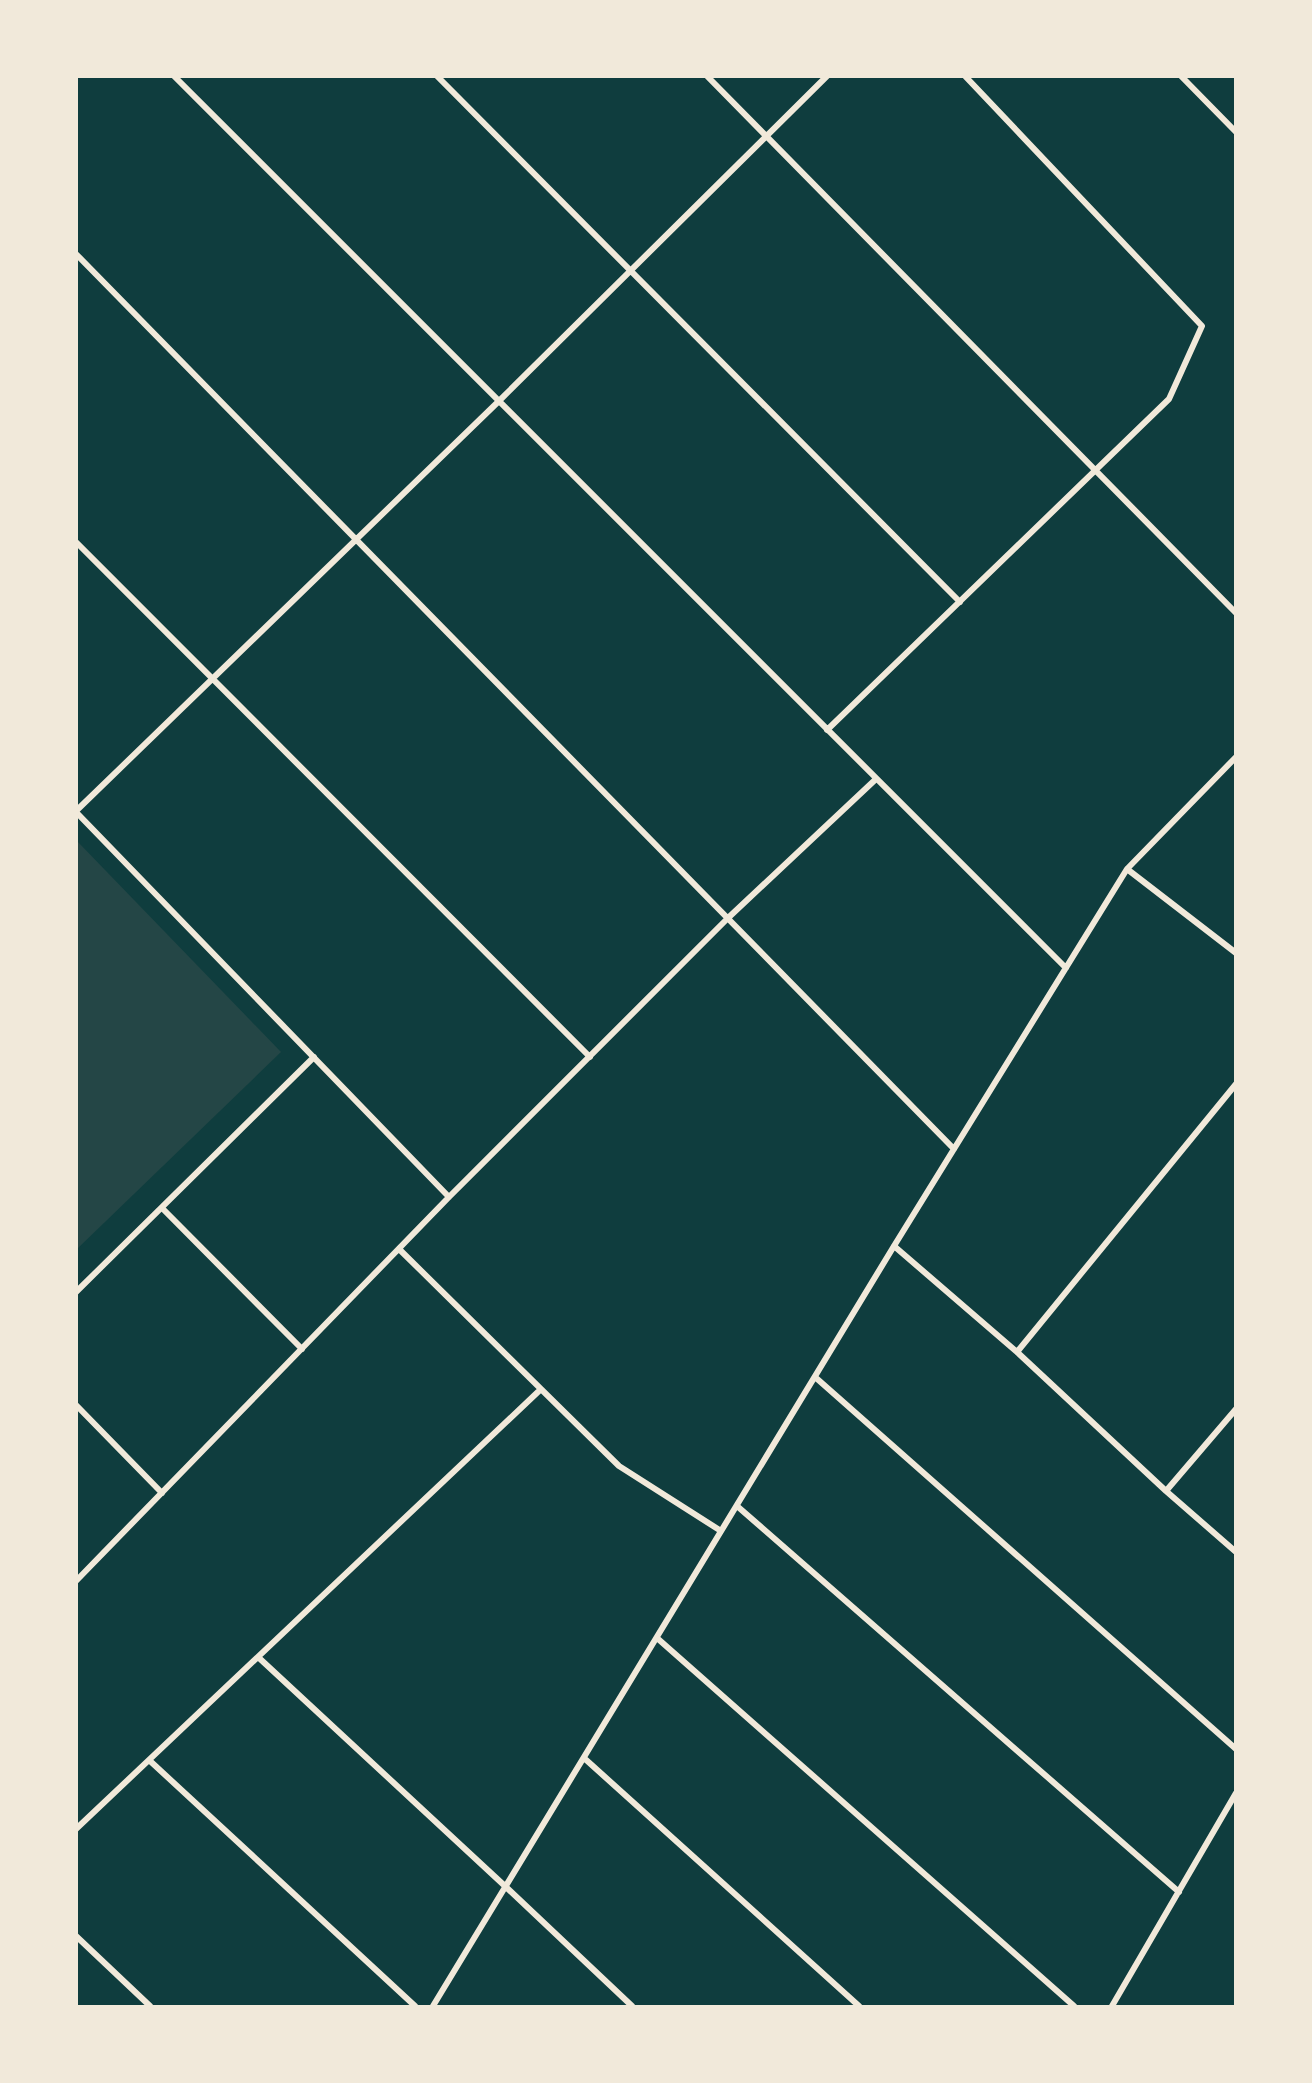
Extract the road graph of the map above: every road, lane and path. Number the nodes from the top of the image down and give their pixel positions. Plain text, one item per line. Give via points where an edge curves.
1 (174, 76) edge
2 (437, 76) edge
3 (707, 76) edge
4 (827, 76) edge
5 (966, 76) edge
6 (1181, 76) edge
7 (1236, 132) edge
8 (767, 137) junction
9 (76, 254) edge
10 (630, 271) junction
11 (499, 401) junction
12 (1095, 471) junction
13 (356, 539) junction
14 (76, 542) edge
15 (960, 602) junction
16 (1236, 613) edge
17 (213, 679) junction
18 (827, 730) junction
19 (1236, 758) edge
20 (876, 778) junction
21 (76, 812) edge
22 (1127, 869) junction
23 (728, 918) junction
24 (1236, 953) edge
25 (1066, 968) junction
26 (314, 1057) junction
27 (590, 1057) junction
28 (1236, 1084) edge
29 (954, 1149) junction
30 (449, 1197) junction
31 (162, 1208) junction
32 (894, 1246) junction
33 (399, 1249) junction
34 (76, 1292) edge
35 (302, 1349) junction
36 (1017, 1352) junction
37 (815, 1377) junction
38 (540, 1390) junction
39 (76, 1405) edge
40 (1236, 1409) edge
41 (1166, 1491) junction
42 (162, 1493) junction
43 (737, 1506) junction
44 (721, 1531) junction
45 (1236, 1552) edge
46 (76, 1581) edge
47 (657, 1638) junction
48 (258, 1657) junction
49 (1236, 1749) edge
50 (584, 1758) junction
51 (149, 1760) junction
52 (1236, 1792) edge
53 (76, 1829) edge
54 (506, 1887) junction
55 (1179, 1892) junction
56 (76, 1936) edge
57 (150, 2007) edge
58 (415, 2007) edge
59 (433, 2007) edge
60 (632, 2007) edge
61 (859, 2007) edge
62 (1074, 2007) edge
63 (1112, 2007) edge

1 - 11 street
2 - 10 street
3 - 8 street
4 - 8 street
5 - 12 street via 1202,326 1169,399
6 - 7 street
8 - 10 street
8 - 12 street
9 - 13 street
10 - 11 street
10 - 15 street
11 - 13 street
11 - 18 street
12 - 15 street
12 - 16 street
13 - 17 street
13 - 23 street
14 - 17 street
15 - 18 street
17 - 21 street
17 - 27 street
18 - 20 street
19 - 22 street
20 - 23 street
20 - 25 street
21 - 26 street
22 - 24 street
22 - 25 street
23 - 27 street
23 - 29 street
25 - 29 street
26 - 30 street
26 - 31 street
27 - 30 street
28 - 36 street
29 - 32 street
30 - 33 street
31 - 34 street
31 - 35 street
32 - 36 street
32 - 37 street
33 - 35 street
33 - 38 street
35 - 42 street
36 - 41 street
37 - 43 street
37 - 49 street
38 - 44 street via 619,1466
38 - 48 street
39 - 42 street
40 - 41 street
41 - 45 street
42 - 46 street
43 - 44 street
43 - 55 street
44 - 47 street
47 - 50 street
47 - 62 street
48 - 51 street
48 - 54 street
50 - 54 street
50 - 61 street
51 - 53 street
51 - 58 street
52 - 55 street
54 - 59 street
54 - 60 street
55 - 63 street
56 - 57 street

